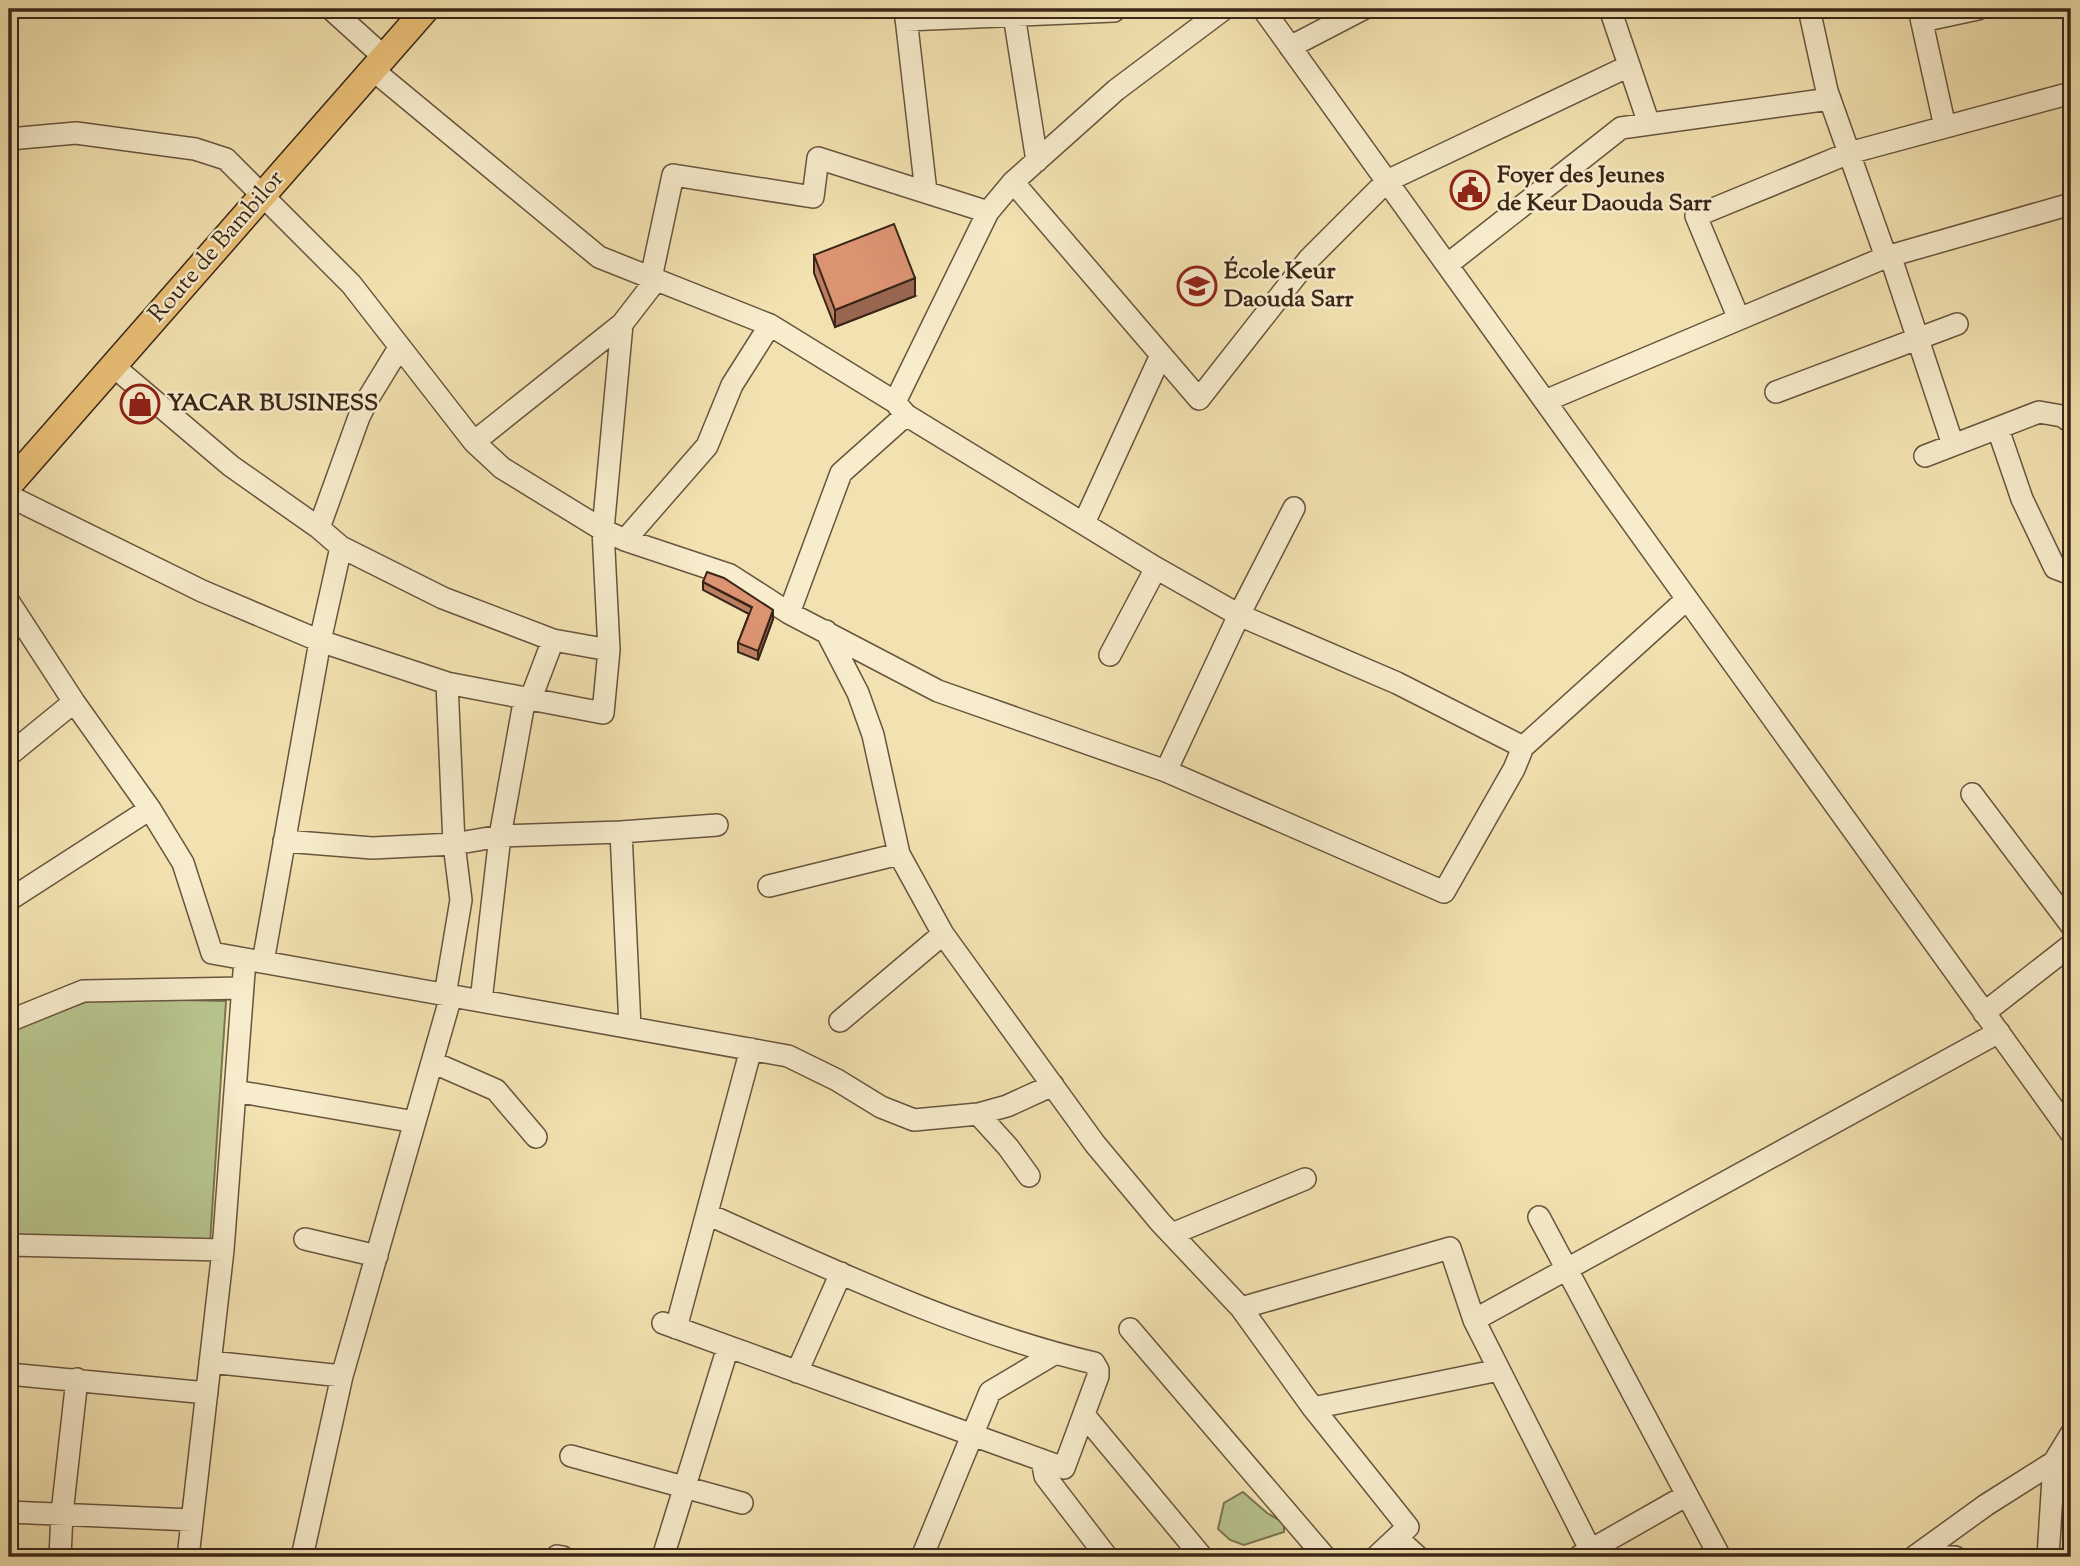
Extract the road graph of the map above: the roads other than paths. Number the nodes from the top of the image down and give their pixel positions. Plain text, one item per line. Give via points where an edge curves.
1 (331, 9) edge
2 (426, 9) edge
3 (1114, 9) edge
4 (1224, 9) edge
5 (1263, 9) edge
6 (1363, 9) edge
7 (1610, 9) edge
8 (1808, 9) edge
9 (1978, 9) edge
10 (906, 14) edge
11 (1014, 15) junction
12 (1920, 15) edge
13 (1290, 47) junction
14 (379, 64) junction
15 (1629, 66) junction
16 (2071, 93) edge
17 (1830, 99) junction
18 (1649, 124) junction
19 (1945, 127) junction
20 (9, 139) edge
21 (1849, 153) junction
22 (1037, 161) junction
23 (1387, 181) junction
24 (1013, 182) junction
25 (926, 192) junction
26 (263, 194) junction
27 (2071, 204) edge
28 (988, 212) junction
29 (1888, 256) junction
30 (1447, 265) junction
31 (653, 279) junction
32 (1739, 319) junction
33 (622, 324) junction
34 (1958, 324) dead end
35 (771, 325) junction
36 (1917, 339) junction
37 (400, 348) junction
38 (1161, 355) junction
39 (112, 365) junction
40 (1776, 392) dead end
41 (1545, 401) junction
42 (901, 408) junction
43 (2071, 422) edge
44 (1998, 429) junction
45 (474, 442) junction
46 (1953, 445) junction
47 (1925, 456) dead end
48 (9, 485) edge
49 (9, 496) edge
50 (1294, 508) dead end
51 (1084, 523) junction
52 (318, 528) junction
53 (603, 530) junction
54 (625, 540) junction
55 (341, 547) junction
56 (1156, 568) junction
57 (2071, 574) edge
58 (1687, 598) junction
59 (9, 602) edge
60 (789, 613) junction
61 (1239, 615) junction
62 (826, 631) junction
63 (553, 640) junction
64 (320, 642) junction
65 (609, 650) junction
66 (1110, 655) dead end
67 (447, 683) junction
68 (528, 698) junction
69 (74, 702) junction
70 (1523, 747) junction
71 (9, 755) edge
72 (1166, 771) junction
73 (1972, 794) dead end
74 (150, 809) junction
75 (717, 825) dead end
76 (621, 832) junction
77 (500, 836) junction
78 (284, 841) junction
79 (454, 844) junction
80 (899, 854) junction
81 (769, 886) dead end
82 (9, 900) edge
83 (2071, 925) edge
84 (943, 934) junction
85 (2071, 945) edge
86 (254, 961) junction
87 (243, 988) junction
88 (448, 995) junction
89 (481, 1001) junction
90 (1984, 1013) junction
91 (9, 1021) edge
92 (840, 1021) dead end
93 (630, 1027) junction
94 (1999, 1032) junction
95 (751, 1049) junction
96 (432, 1062) junction
97 (1053, 1085) junction
98 (235, 1091) junction
99 (978, 1114) junction
100 (415, 1122) junction
101 (2071, 1133) edge
102 (536, 1137) dead end
103 (1029, 1176) dead end
104 (1305, 1179) dead end
105 (707, 1214) junction
106 (1539, 1217) dead end
107 (1172, 1234) junction
108 (305, 1239) dead end
109 (9, 1245) edge
110 (223, 1250) junction
111 (377, 1256) junction
112 (1567, 1269) junction
113 (841, 1273) junction
114 (1241, 1308) junction
115 (1474, 1320) junction
116 (1130, 1329) dead end
117 (728, 1347) junction
118 (1054, 1354) junction
119 (210, 1362) junction
120 (1499, 1370) junction
121 (797, 1372) junction
122 (9, 1374) edge
123 (342, 1376) junction
124 (77, 1379) junction
125 (207, 1393) junction
126 (1313, 1408) junction
127 (1084, 1415) junction
128 (2071, 1434) edge
129 (972, 1435) junction
130 (571, 1456) dead end
131 (1042, 1460) junction
132 (2053, 1462) junction
133 (684, 1487) junction
134 (1687, 1495) junction
135 (742, 1503) dead end
136 (9, 1512) edge
137 (62, 1513) junction
138 (192, 1520) junction
139 (1387, 1550) edge
140 (1588, 1555) edge
141 (1916, 1556) edge
142 (60, 1557) edge
143 (188, 1557) edge
144 (302, 1557) edge
145 (663, 1557) edge
146 (922, 1557) edge
147 (1107, 1557) edge
148 (1202, 1557) edge
149 (1325, 1557) edge
150 (1418, 1557) edge
151 (1720, 1557) edge
152 (1955, 1557) edge
153 (2048, 1557) edge

1 - 14 street
2 - 14 main road, Route de Bambilor
3 - 11 street
4 - 22 street via 1116,90
5 - 13 street
6 - 13 street
7 - 15 street
8 - 17 street
9 - 12 street
10 - 11 street
10 - 25 street
11 - 22 street
12 - 19 street
13 - 23 street
14 - 26 main road, Route de Bambilor
14 - 31 street via 598,257
15 - 18 street
15 - 23 street
16 - 19 street
17 - 18 street
17 - 21 street
18 - 30 street via 1621,128
19 - 21 street
20 - 26 street via 76,133 195,149 226,159
21 - 29 street
21 - 32 street via 1696,216
22 - 24 street
23 - 30 street
23 - 38 street via 1309,259 1199,398
24 - 28 street
24 - 38 street
25 - 28 street
25 - 31 street via 818,158 813,197 673,175
26 - 37 street via 351,284
26 - 39 main road, Route de Bambilor
27 - 29 street
28 - 42 street
29 - 32 street
29 - 36 street
30 - 41 street
31 - 33 street
31 - 35 street
32 - 41 street
33 - 45 street
33 - 53 street
34 - 36 street
35 - 42 street
35 - 54 street via 732,384 707,446
36 - 40 street
36 - 46 street
37 - 45 street
37 - 52 street via 359,418
38 - 51 street
39 - 48 main road, Route de Bambilor
39 - 52 street via 231,466
41 - 58 street
42 - 51 street
42 - 60 street via 841,473
43 - 44 street via 2039,412
44 - 46 street
44 - 57 street via 2022,499 2055,568
45 - 53 street via 502,468
46 - 47 street
49 - 64 street via 202,591
50 - 61 street
51 - 56 street
52 - 55 street
53 - 54 street
53 - 65 street
54 - 60 street via 730,575
55 - 63 street via 443,598
55 - 64 street
56 - 61 street
56 - 66 street
58 - 70 street
58 - 90 street
59 - 69 street
60 - 62 street
61 - 70 street via 1397,683
61 - 72 street
62 - 72 street via 939,691
62 - 80 street via 873,735
63 - 65 street
63 - 68 street
64 - 67 street
64 - 78 street
65 - 68 street via 603,712
67 - 68 street
67 - 79 street
68 - 77 street
69 - 71 street
69 - 74 street
70 - 72 street via 1444,892
73 - 83 street
74 - 82 street
74 - 86 street via 183,863 212,953
75 - 76 street
76 - 77 street
76 - 93 street
77 - 79 street
77 - 89 street
78 - 79 street via 372,848
78 - 86 street
79 - 88 street via 461,901
80 - 81 street
80 - 84 street
84 - 92 street
84 - 97 street
85 - 90 street
86 - 87 street
86 - 88 street
87 - 91 street via 83,992
87 - 98 street
88 - 89 street
88 - 96 street
89 - 93 street
90 - 94 street
93 - 95 street
94 - 101 street
94 - 112 street
95 - 99 street via 788,1056 914,1120
95 - 105 street
96 - 100 street
96 - 102 street via 496,1090
97 - 99 street via 1007,1107
97 - 107 street via 1095,1144
98 - 100 street
98 - 110 street
99 - 103 street
100 - 111 street
104 - 107 street
105 - 113 street
105 - 117 street via 669,1326
106 - 112 street
107 - 114 street
108 - 111 street
109 - 110 street
110 - 119 street
111 - 123 street
112 - 115 street
112 - 134 street
113 - 118 street via 913,1305
113 - 121 street
114 - 115 street via 1450,1248
114 - 126 street
115 - 120 street
116 - 149 street
117 - 121 street
117 - 133 street
118 - 127 street via 1094,1363 1098,1370
118 - 129 street via 990,1392
119 - 123 street
119 - 125 street
120 - 126 street
120 - 140 street
121 - 129 street
122 - 124 street
123 - 144 street
124 - 125 street
124 - 137 street
125 - 138 street
126 - 139 street via 1408,1527
127 - 131 street via 1064,1468
127 - 148 street
128 - 132 street
129 - 131 street
129 - 146 street
130 - 133 street
131 - 147 street via 1045,1476
132 - 141 street
132 - 153 street
133 - 135 street
133 - 145 street
134 - 140 street
134 - 151 street
136 - 137 street
137 - 138 street
137 - 142 street
138 - 143 street
139 - 150 street
141 - 152 street

